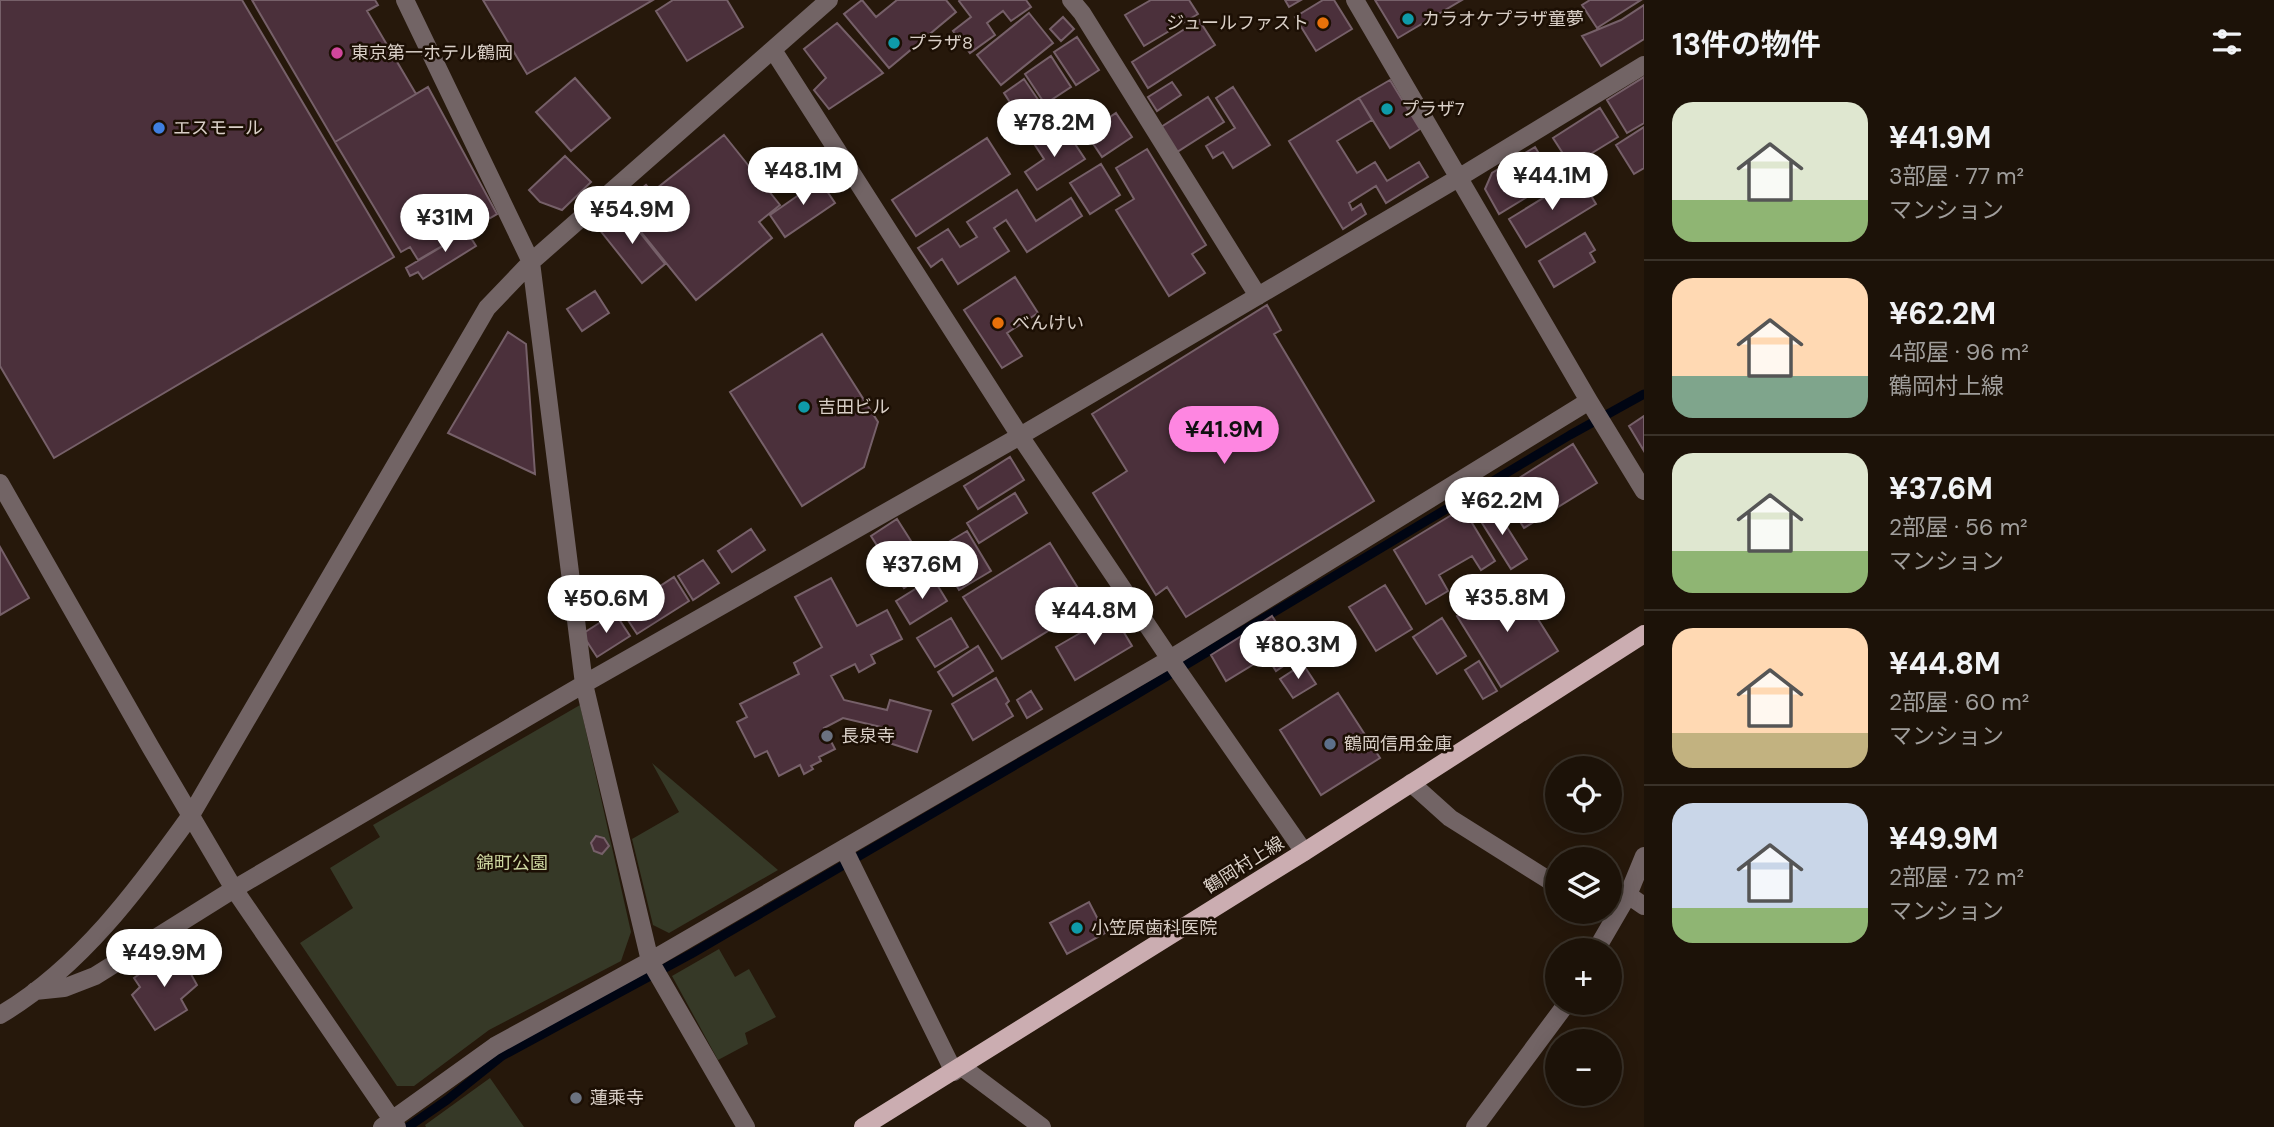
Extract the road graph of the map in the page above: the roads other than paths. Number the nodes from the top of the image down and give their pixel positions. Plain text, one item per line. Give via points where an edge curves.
1 (405, 0) edge
2 (829, 0) edge
3 (1070, 0) edge
4 (1355, 0) edge
5 (773, 50) junction
6 (1644, 65) edge
7 (1460, 177) junction
8 (531, 262) junction
9 (1258, 296) junction
10 (1589, 401) junction
11 (1020, 436) junction
12 (0, 483) edge
13 (1644, 491) edge
14 (1644, 634) edge
15 (1170, 659) junction
16 (584, 684) junction
17 (1411, 783) junction
18 (191, 815) junction
19 (844, 849) junction
20 (1304, 852) junction
21 (1644, 856) edge
22 (1545, 878) edge
23 (234, 889) junction
24 (1628, 895) junction
25 (1622, 900) edge
26 (1644, 906) edge
27 (650, 961) junction
28 (35, 991) junction
29 (0, 1015) edge
30 (1558, 1015) edge
31 (958, 1069) junction
32 (390, 1125) edge
33 (746, 1127) edge
34 (863, 1127) edge
35 (1042, 1127) edge
36 (1475, 1127) edge

1 - 8 street
2 - 5 street
3 - 9 street
4 - 7 street
5 - 8 street
5 - 11 street
6 - 7 street
7 - 9 street
7 - 10 street
8 - 16 street
8 - 18 street via 487,309
9 - 11 street
10 - 13 street
10 - 15 street
11 - 15 street
11 - 16 street
12 - 18 street
14 - 17 main road, 鶴岡村上線
15 - 19 street
15 - 20 street
16 - 23 street
16 - 27 street
17 - 20 main road, 鶴岡村上線
17 - 22 street via 1450,818
18 - 23 street
18 - 28 street via 105,926
19 - 27 street
19 - 31 street
20 - 31 main road, 鶴岡村上線
21 - 24 street
23 - 28 street via 95,976 64,988
23 - 32 street
24 - 25 street
24 - 26 street
27 - 32 street via 495,1046
27 - 33 street
28 - 29 street
30 - 36 street
31 - 34 main road, 鶴岡村上線
31 - 35 street

